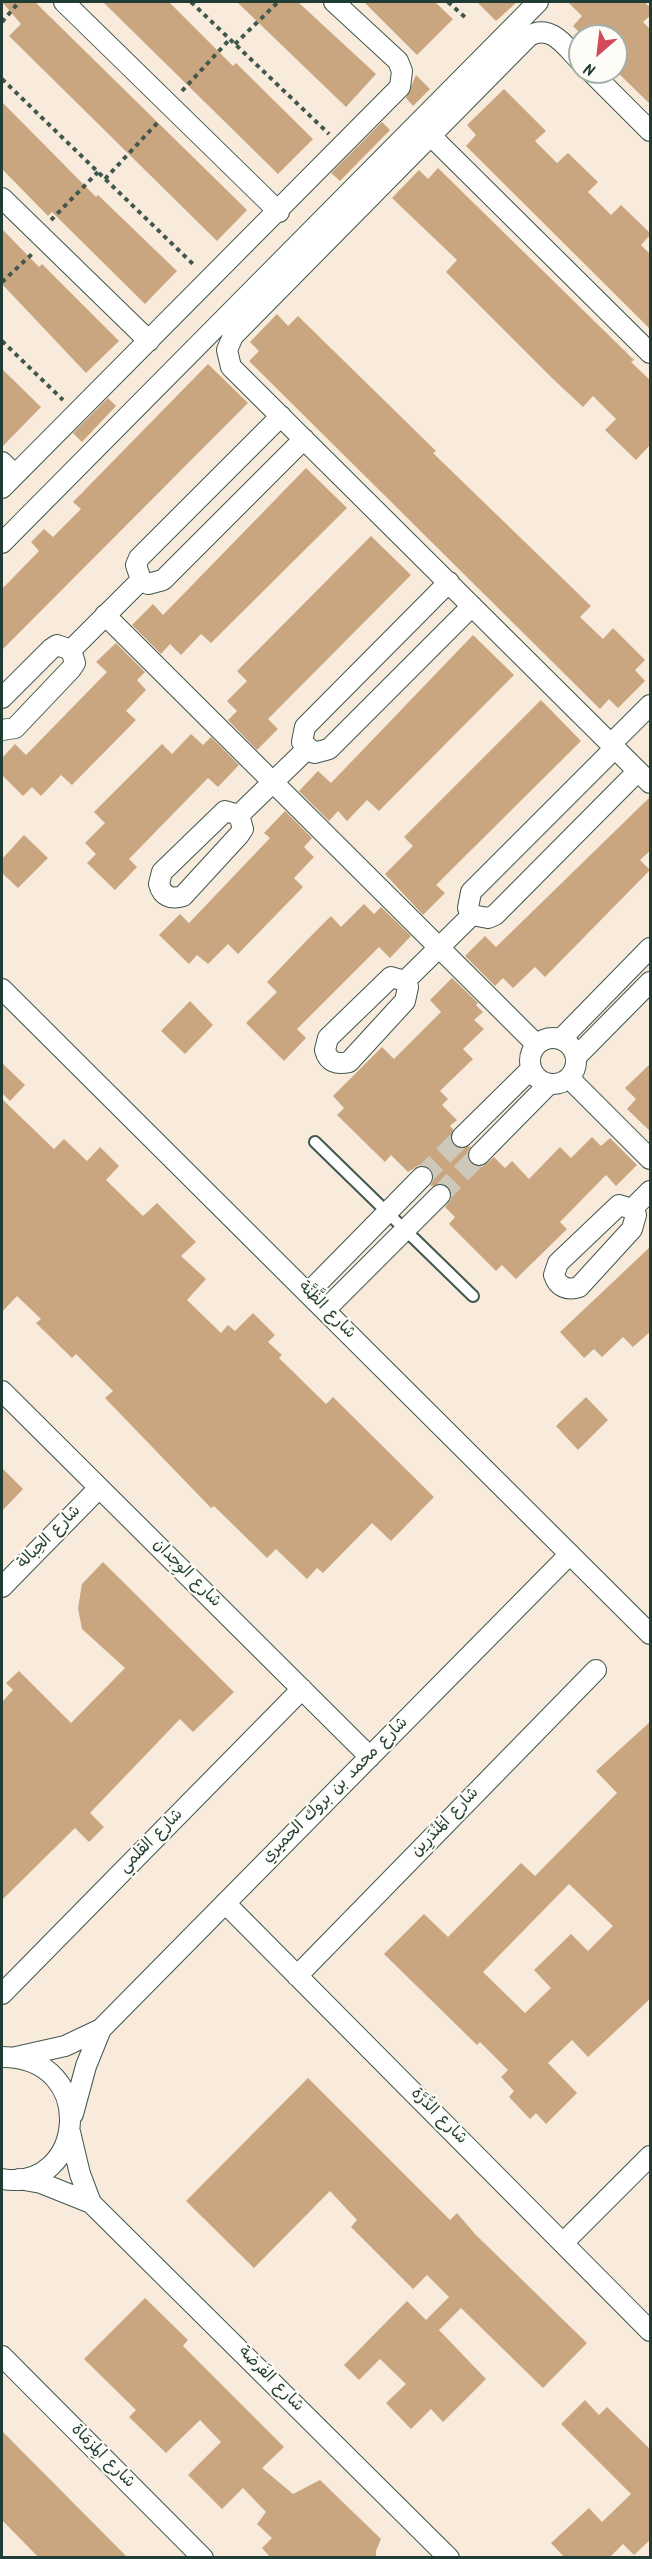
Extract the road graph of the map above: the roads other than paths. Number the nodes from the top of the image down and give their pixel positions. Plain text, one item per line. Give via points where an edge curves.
1 (64, 2) edge
2 (334, 2) edge
3 (538, 2) edge
4 (568, 49) edge
5 (603, 84) edge
6 (651, 131) edge
7 (431, 136) junction
8 (2, 198) edge
9 (279, 212) junction
10 (149, 341) junction
11 (651, 353) edge
12 (281, 416) junction
13 (304, 439) junction
14 (6, 475) edge
15 (2, 543) edge
16 (141, 580) junction
17 (448, 582) junction
18 (472, 606) junction
19 (105, 615) junction
20 (71, 650) junction
21 (2, 698) edge
22 (651, 705) edge
23 (2, 730) edge
24 (614, 745) junction
25 (307, 749) junction
26 (645, 777) edge
27 (273, 782) junction
28 (239, 815) junction
29 (472, 915) junction
30 (439, 947) junction
31 (651, 948) edge
32 (405, 981) junction
33 (651, 982) edge
34 (4, 997) edge
35 (561, 1039) junction
36 (536, 1044) junction
37 (576, 1057) junction
38 (531, 1069) junction
39 (569, 1078) junction
40 (549, 1084) junction
41 (462, 1137) tunnel mouth
42 (315, 1142) dead end
43 (479, 1155) tunnel mouth
44 (651, 1159) edge
45 (422, 1177) tunnel mouth
46 (651, 1191) edge
47 (440, 1195) tunnel mouth
48 (632, 1209) dead end
49 (387, 1213) junction
50 (405, 1230) junction
51 (308, 1293) junction
52 (473, 1296) dead end
53 (325, 1310) junction
54 (2, 1391) edge
55 (99, 1488) junction
56 (570, 1554) junction
57 (2, 1587) edge
58 (651, 1634) edge
59 (596, 1670) dead end
60 (302, 1689) junction
61 (370, 1757) junction
62 (225, 1903) junction
63 (297, 1976) junction
64 (2, 1994) edge
65 (101, 2029) junction
66 (9, 2057) edge
67 (70, 2127) junction
68 (651, 2156) edge
69 (7, 2180) edge
70 (91, 2203) junction
71 (563, 2243) junction
72 (651, 2331) edge
73 (2, 2356) edge
74 (203, 2558) edge
75 (449, 2558) edge

1 - 9 street
2 - 9 street via 398,61 402,71 400,87
3 - 15 street
4 - 7 street via 552,33 534,34
5 - 6 street
7 - 11 street
7 - 12 street via 233,336 227,350 231,367
8 - 10 street
9 - 10 street
10 - 14 street
12 - 13 street
12 - 16 street via 139,558 136,565
13 - 16 street via 163,580 148,584
13 - 17 street
16 - 19 street
17 - 18 street
17 - 25 street via 305,727 302,742
18 - 24 street
18 - 25 street via 329,749 314,753
19 - 20 street
19 - 27 street
20 - 21 street via 57,645 51,649
20 - 23 street via 75,663 71,669 15,728
22 - 24 street
24 - 26 street
24 - 29 street via 471,892 468,908
25 - 27 street
26 - 29 street via 495,915
27 - 28 street
27 - 30 street
28 - 28 street via 233,811 219,814 162,872 159,884 165,895 177,898 191,887 239,835 243,829
29 - 30 street
30 - 32 street
30 - 36 street
31 - 35 street
32 - 32 street via 391,977 385,980 328,1038 325,1050 330,1060 348,1062 405,1001
33 - 37 street
34 - 51 street, شارع الظَّنَّة
35 - 36 street via 552,1037
35 - 37 street
36 - 38 street via 530,1056
37 - 39 street
38 - 40 street via 541,1082
38 - 41 street
39 - 40 street
39 - 44 street
40 - 43 street
42 - 49 lane
45 - 49 street
46 - 48 street
47 - 50 street
49 - 50 lane
49 - 51 street
50 - 52 lane
50 - 53 street
51 - 53 street, شارع الظَّنَّة
53 - 56 street, شارع الظَّنَّة
54 - 55 street, شارع الوِجدان
55 - 57 street, شارع الحِبالة
55 - 60 street, شارع الوِجدان
56 - 58 street, شارع الظَّنَّة
56 - 61 street, شارع محمد بن بروك الحميري
59 - 63 street, شارع المَنْدَرِين
60 - 61 street, شارع الوِجدان
60 - 64 street, شارع القلمي
61 - 62 street, شارع محمد بن بروك الحميري
62 - 63 street, شارع الدُّرَّة
62 - 65 street, شارع محمد بن بروك الحميري
63 - 71 street, شارع الدُّرَّة
65 - 66 street, شارع محمد بن بروك الحميري via 65,2046
65 - 67 street, شارع محمد بن بروك الحميري
66 - 67 street, شارع الفَرضة via 33,2062 60,2083 68,2098
67 - 69 street, شارع محمد بن بروك الحميري via 64,2148 54,2162 40,2172
67 - 70 street, شارع الفَرضة
68 - 71 street
69 - 70 street, شارع الفَرضة via 41,2182
70 - 75 street, شارع الفَرضة
71 - 72 street, شارع الدُّرَّة
73 - 74 street, شارع المِزمَاة

